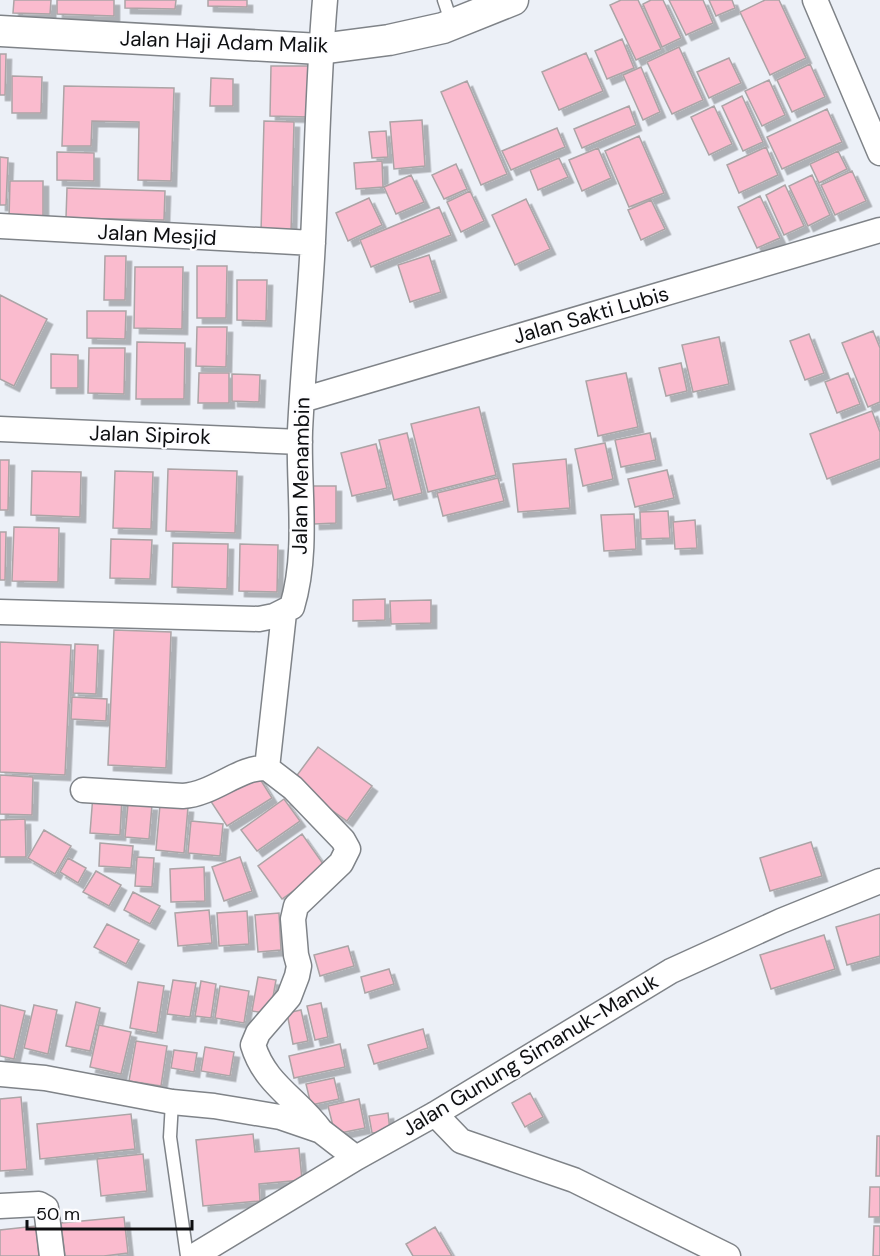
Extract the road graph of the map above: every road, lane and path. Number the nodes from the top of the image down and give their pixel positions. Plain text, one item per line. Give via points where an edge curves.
1 (325, 0) edge
2 (513, 0) edge
3 (815, 0) edge
4 (448, 12) edge
5 (0, 31) edge
6 (321, 49) junction
7 (880, 153) edge
8 (0, 226) edge
9 (880, 230) edge
10 (313, 243) junction
11 (302, 400) junction
12 (0, 429) edge
13 (300, 442) junction
14 (0, 612) edge
15 (284, 613) junction
16 (267, 768) junction
17 (83, 790) dead end
18 (880, 881) edge
19 (0, 1074) edge
20 (172, 1102) junction
21 (435, 1114) junction
22 (321, 1131) junction
23 (356, 1158) junction
24 (0, 1206) edge
25 (52, 1256) edge
26 (187, 1256) edge
27 (194, 1256) edge
28 (728, 1256) edge

1 - 6 street, Jalan Menambin
2 - 4 street, Jalan Haji Adam Malik
3 - 7 street
4 - 6 street, Jalan Haji Adam Malik via 389,40
5 - 6 street, Jalan Haji Adam Malik
6 - 10 street, Jalan Menambin
8 - 10 street, Jalan Mesjid
9 - 11 street, Jalan Sakti Lubis
10 - 11 street, Jalan Menambin
11 - 13 street, Jalan Menambin
12 - 13 street, Jalan Sipirok
13 - 15 street, Jalan Menambin via 302,513 297,590 292,607
14 - 15 street via 259,619
15 - 16 street
16 - 17 street via 251,769 196,795
16 - 22 street via 293,788 348,849 342,863 296,906 293,919 299,966 289,997 258,1033 253,1045 260,1065 276,1086
18 - 21 street, Jalan Gunung Simanuk-Manuk via 671,971
19 - 20 street via 45,1078
20 - 22 street via 280,1117
20 - 26 lane via 170,1137
21 - 23 street, Jalan Gunung Simanuk-Manuk
21 - 28 street via 461,1141 574,1180
22 - 23 street
23 - 27 street, Jalan Gunung Simanuk-Manuk
24 - 25 street via 39,1204 46,1208

